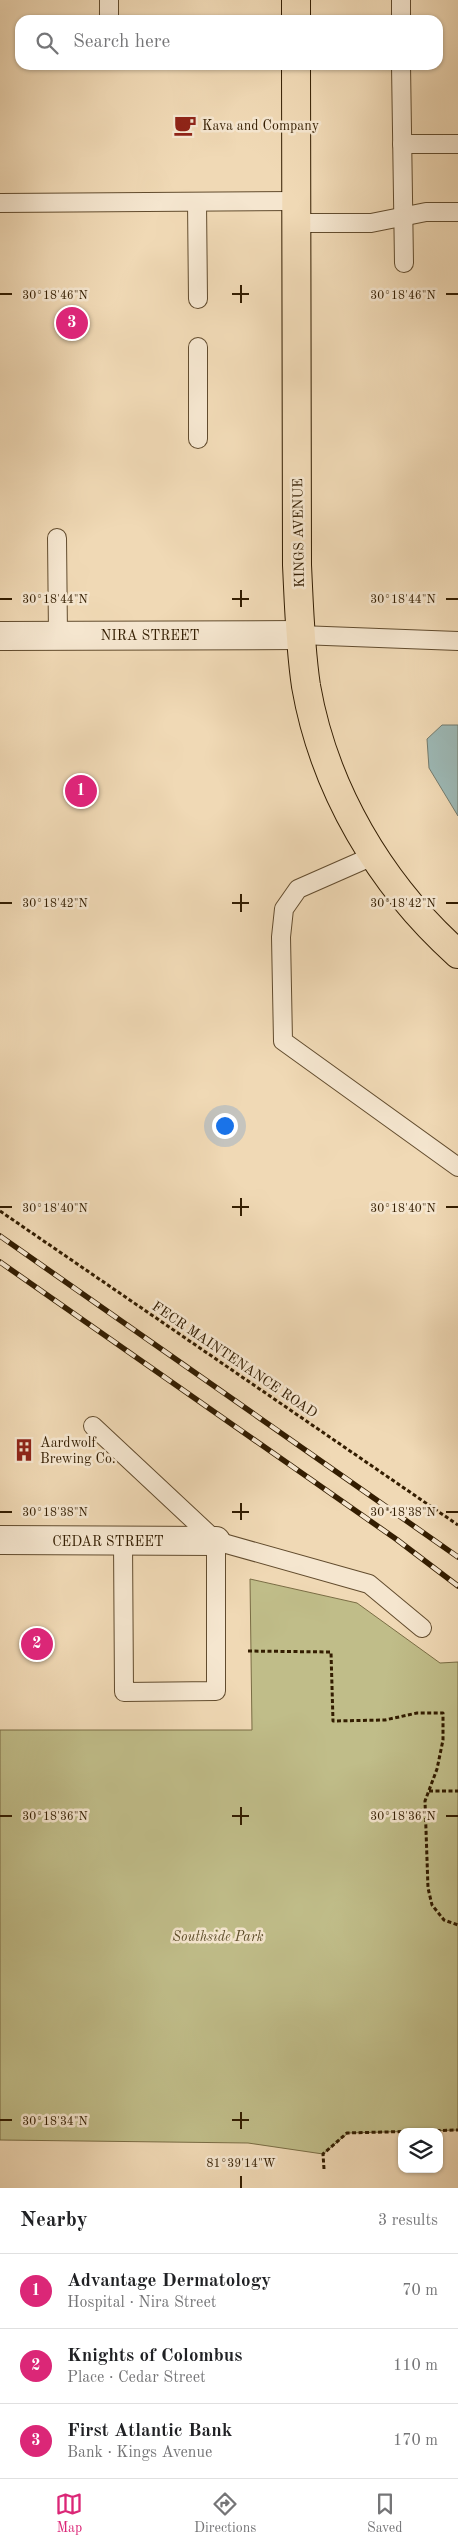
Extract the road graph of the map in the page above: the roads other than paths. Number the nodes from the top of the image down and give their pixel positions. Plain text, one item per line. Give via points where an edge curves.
1 (109, 0) edge
2 (296, 0) edge
3 (401, 0) edge
4 (109, 15) edge
5 (296, 15) edge
6 (401, 15) edge
7 (296, 70) edge
8 (402, 70) edge
9 (402, 144) junction
10 (458, 144) edge
11 (197, 202) junction
12 (0, 203) edge
13 (296, 212) junction
14 (458, 212) edge
15 (403, 217) junction
16 (404, 263) dead end
17 (198, 299) dead end
18 (198, 347) dead end
19 (198, 439) dead end
20 (56, 538) dead end
21 (58, 635) junction
22 (300, 635) junction
23 (0, 636) edge
24 (458, 641) edge
25 (373, 856) junction
26 (458, 954) edge
27 (458, 1167) edge
28 (93, 1426) dead end
29 (0, 1540) edge
30 (123, 1541) junction
31 (216, 1541) junction
32 (422, 1628) dead end

1 - 4 lane
2 - 5 main road
3 - 6 lane
7 - 13 main road, KINGS AVENUE
8 - 9 lane
9 - 10 lane
9 - 15 lane
11 - 12 lane
11 - 13 lane
11 - 17 lane
13 - 15 lane via 371,223
13 - 22 main road, KINGS AVENUE
14 - 15 lane via 426,212
15 - 16 lane
18 - 19 lane
20 - 21 lane
21 - 22 street, NIRA STREET
21 - 23 street, NIRA STREET
22 - 24 lane
22 - 25 main road, KINGS AVENUE via 307,687 323,750 351,818
25 - 26 main road, KINGS AVENUE via 401,893
25 - 27 lane via 298,889 284,909 281,937 283,1041
28 - 31 lane
29 - 30 street, CEDAR STREET
30 - 31 street, CEDAR STREET
30 - 31 lane via 124,1692 216,1691
31 - 32 lane via 369,1584

